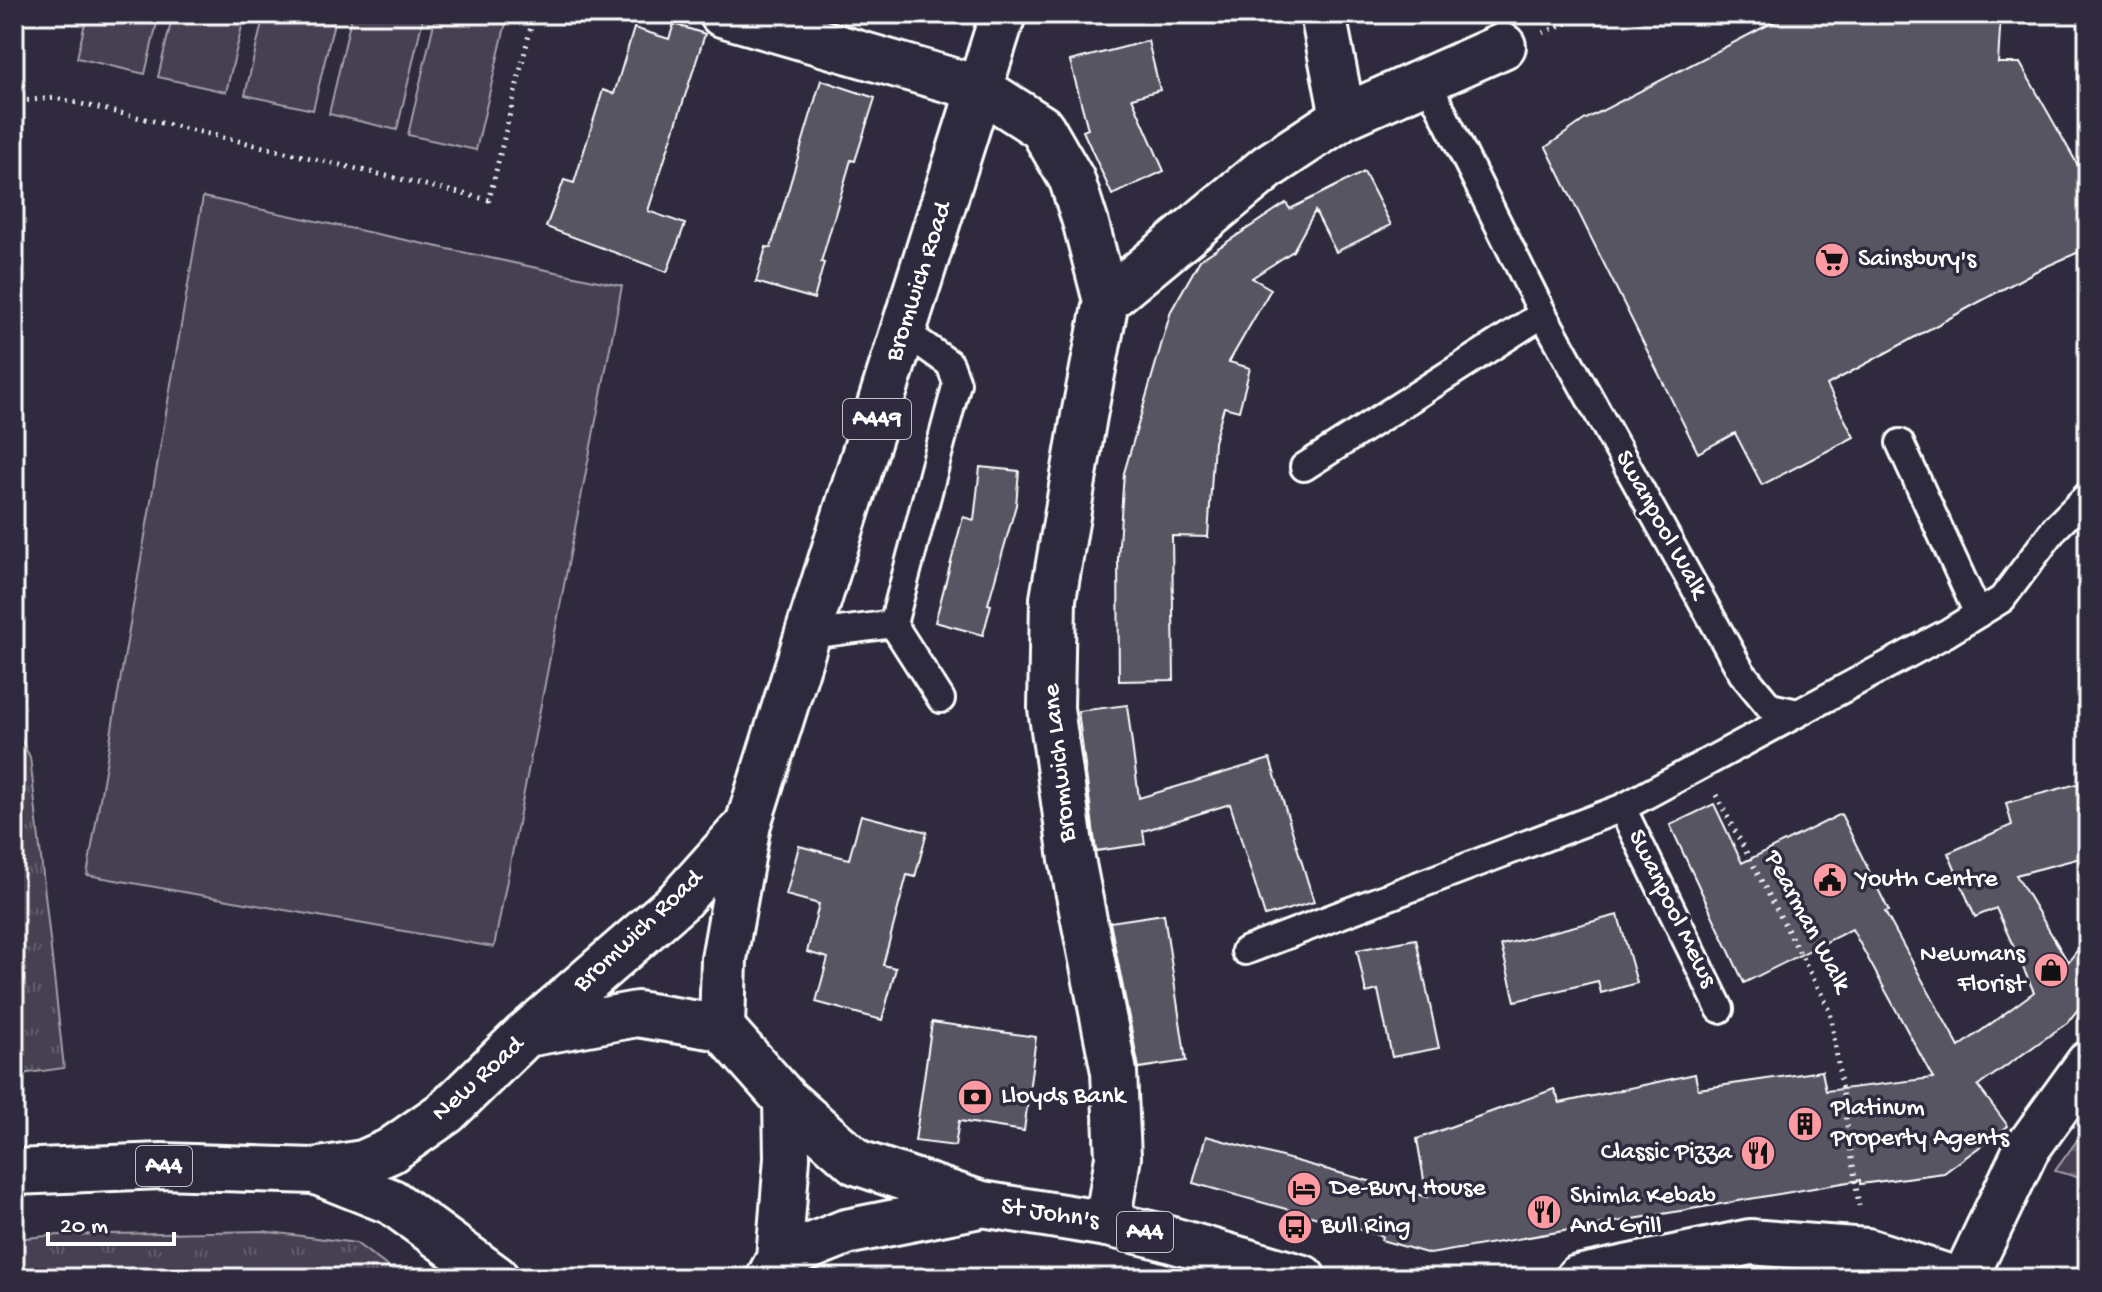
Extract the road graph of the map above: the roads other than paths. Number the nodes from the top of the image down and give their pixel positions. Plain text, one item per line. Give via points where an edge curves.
1 (722, 14) edge
2 (1003, 14) edge
3 (1323, 14) edge
4 (1503, 46) road end
5 (1426, 79) junction
6 (981, 89) junction
7 (1343, 117) junction
8 (1106, 301) junction
9 (1543, 314) junction
10 (904, 331) junction
11 (1900, 443) dead end
12 (1304, 467) dead end
13 (2088, 495) edge
14 (1978, 614) junction
15 (893, 624) junction
16 (809, 635) junction
17 (941, 699) dead end
18 (1798, 713) junction
19 (1622, 808) junction
20 (748, 824) junction
21 (1245, 951) dead end
22 (1720, 1009) dead end
23 (722, 1028) junction
24 (525, 1035) junction
25 (2088, 1064) edge
26 (786, 1100) junction
27 (314, 1171) junction
28 (14, 1172) edge
29 (982, 1204) junction
30 (1107, 1224) junction
31 (774, 1268) edge
32 (496, 1278) edge
33 (1303, 1278) edge
34 (1578, 1278) edge
35 (1951, 1278) edge
36 (1965, 1278) edge

1 - 6 main road, Bromwich Lane
2 - 6 main road, Bromwich Road / A449
3 - 7 main road
4 - 5 main road
5 - 7 main road
5 - 9 lane, Swanpool Walk
6 - 8 main road, Bromwich Lane via 1042,128 1072,180
6 - 10 main road, Bromwich Road / A449
7 - 8 main road via 1269,166
8 - 30 main road, Bromwich Lane via 1053,599 1051,708 1072,859 1114,1072 1118,1157
9 - 12 lane
9 - 18 lane, Swanpool Walk via 1742,673 1770,707
10 - 15 lane via 950,364 957,383
10 - 16 main road, Bromwich Road / A449
11 - 14 lane
13 - 14 lane via 2055,528 2002,599
14 - 18 lane
15 - 16 lane
15 - 17 lane
16 - 20 main road, Bromwich Road / A449
18 - 19 lane
19 - 21 lane
19 - 22 lane, Swanpool Mews
20 - 23 main road, Bromwich Road / A449 via 724,959
20 - 24 main road, Bromwich Road / A449 via 679,901
23 - 24 main road, New Road via 637,1014
23 - 26 main road, A44
24 - 27 main road, New Road / A44 via 446,1112 390,1151 363,1163
25 - 36 main road via 2026,1150
26 - 29 main road, St John's / A44 via 856,1162
26 - 31 main road, A44 via 787,1158
27 - 28 main road, New Road / A44 via 162,1166
27 - 32 main road, A44 via 392,1202
29 - 30 main road, St John's / A44
29 - 31 main road, St John's / A44 via 846,1232
30 - 33 main road, St John's / A44
34 - 35 main road via 1750,1242 1867,1251

